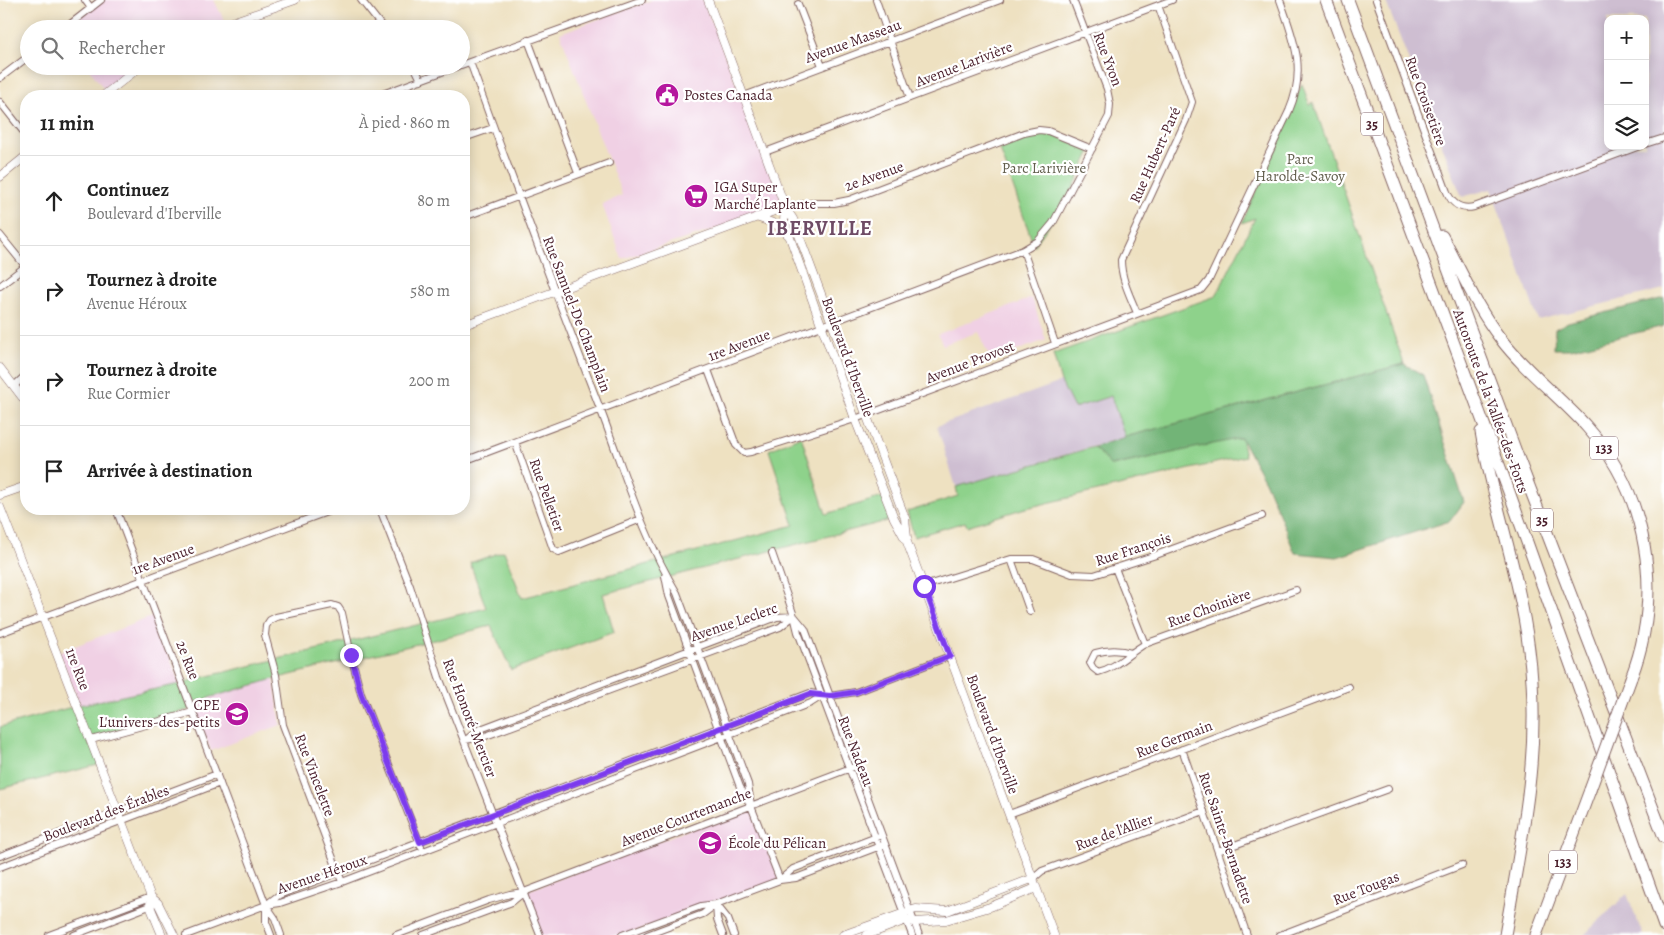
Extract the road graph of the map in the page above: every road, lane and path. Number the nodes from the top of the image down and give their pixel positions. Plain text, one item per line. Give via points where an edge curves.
1 (85, 0) edge
2 (102, 0) edge
3 (295, 0) edge
4 (361, 0) edge
5 (642, 0) edge
6 (708, 0) edge
7 (876, 0) edge
8 (1000, 0) edge
9 (1073, 0) edge
10 (1172, 0) edge
11 (1280, 0) edge
12 (1326, 0) edge
13 (1348, 0) edge
14 (1376, 0) edge
15 (798, 4) dead end
16 (1158, 5) junction
17 (91, 8) junction
18 (76, 20) edge
19 (237, 20) edge
20 (377, 20) edge
21 (1085, 32) junction
22 (528, 40) junction
23 (890, 41) junction
24 (470, 62) joint
25 (20, 63) edge
26 (822, 66) junction
27 (130, 75) edge
28 (418, 75) edge
29 (435, 75) edge
30 (0, 78) edge
31 (421, 80) junction
32 (111, 90) edge
33 (394, 90) edge
34 (744, 96) junction
35 (910, 98) junction
36 (0, 102) edge
37 (20, 127) edge
38 (493, 128) junction
39 (470, 136) edge
40 (1664, 138) edge
41 (1649, 143) edge
42 (1092, 149) junction
43 (1629, 150) edge
44 (765, 152) junction
45 (20, 161) edge
46 (609, 163) dead end
47 (578, 174) junction
48 (0, 177) edge
49 (519, 197) junction
50 (1423, 203) junction
51 (785, 207) junction
52 (470, 215) edge
53 (756, 218) junction
54 (0, 235) edge
55 (791, 239) junction
56 (1023, 250) junction
57 (20, 259) edge
58 (20, 271) edge
59 (0, 286) edge
60 (554, 292) junction
61 (1137, 313) junction
62 (833, 322) junction
63 (470, 323) edge
64 (822, 326) junction
65 (1055, 343) junction
66 (0, 368) edge
67 (708, 370) junction
68 (20, 380) edge
69 (14, 386) junction
70 (20, 394) edge
71 (1475, 401) junction
72 (600, 410) junction
73 (866, 414) junction
74 (855, 419) junction
75 (515, 442) junction
76 (470, 459) edge
77 (20, 488) edge
78 (0, 495) edge
79 (0, 508) edge
80 (118, 515) edge
81 (319, 515) edge
82 (382, 515) edge
83 (1262, 516) dead end
84 (642, 519) junction
85 (907, 542) junction
86 (772, 553) dead end
87 (1011, 559) junction
88 (1115, 568) junction
89 (665, 572) junction
90 (143, 580) junction
91 (924, 586) junction
92 (1296, 590) dead end
93 (1030, 612) dead end
94 (43, 616) junction
95 (794, 616) junction
96 (0, 633) edge
97 (1145, 644) junction
98 (698, 648) junction
99 (689, 650) junction
100 (1132, 653) junction
101 (700, 656) junction
102 (950, 656) junction
103 (692, 660) junction
104 (632, 672) junction
105 (635, 681) junction
106 (1349, 687) dead end
107 (822, 696) junction
108 (830, 696) junction
109 (193, 712) junction
110 (516, 716) junction
111 (518, 724) junction
112 (726, 725) junction
113 (718, 728) junction
114 (730, 734) junction
115 (722, 737) junction
116 (90, 740) junction
117 (465, 740) junction
118 (1182, 749) junction
119 (853, 768) junction
120 (610, 770) junction
121 (216, 774) junction
122 (614, 779) junction
123 (220, 783) junction
124 (1388, 789) dead end
125 (751, 806) junction
126 (118, 811) junction
127 (1204, 811) junction
128 (494, 814) junction
129 (1009, 814) junction
130 (122, 821) junction
131 (497, 822) junction
132 (879, 836) junction
133 (1664, 837) edge
134 (420, 842) junction
135 (882, 846) junction
136 (423, 851) junction
137 (1218, 852) junction
138 (0, 856) edge
139 (381, 857) junction
140 (1462, 865) dead end
141 (385, 866) junction
142 (0, 867) edge
143 (339, 873) junction
144 (1034, 878) junction
145 (780, 880) junction
146 (342, 882) junction
147 (1036, 888) junction
148 (524, 892) junction
149 (987, 896) junction
150 (151, 897) junction
151 (158, 903) junction
152 (716, 904) junction
153 (266, 905) junction
154 (150, 906) junction
155 (990, 907) junction
156 (907, 914) junction
157 (915, 922) junction
158 (1664, 926) edge
159 (414, 932) edge
160 (48, 935) edge
161 (74, 935) edge
162 (162, 935) edge
163 (174, 935) edge
164 (186, 935) edge
165 (271, 935) edge
166 (281, 935) edge
167 (396, 935) edge
168 (423, 935) edge
169 (540, 935) edge
170 (622, 935) edge
171 (647, 935) edge
172 (723, 935) edge
173 (734, 935) edge
174 (843, 935) edge
175 (867, 935) edge
176 (912, 935) edge
177 (920, 935) edge
178 (1054, 935) edge
179 (1247, 935) edge
180 (1280, 935) edge
181 (1505, 935) edge
182 (1536, 935) edge

1 - 17 street
2 - 17 street
3 - 19 street
4 - 20 street
5 - 22 street
6 - 34 street, Boulevard d'Iberville
7 - 23 street
8 - 23 street, Avenue Masseau
9 - 21 street, Rue Yvon
10 - 16 street, Avenue Larivière
11 - 61 street, Avenue Provost via 1297,54 1299,73 1289,110 1203,288
12 - 71 highway, Autoroute de la Vallée-des-Forts / 35
13 - 50 highway, Autoroute de la Vallée-des-Forts / 35
14 - 43 street, Rue Croisetière via 1447,192 1459,206 1474,207
15 - 26 street
16 - 21 street, Avenue Larivière
16 - 61 street, Rue Hubert-Paré via 1192,102 1121,260 1124,281
17 - 18 street
21 - 35 street, Avenue Larivière
21 - 42 street, Rue Yvon via 1110,104 1109,116
22 - 24 street
22 - 47 street
23 - 26 street, Avenue Masseau
23 - 35 street
24 - 38 street, Rue Samuel-De Champlain
25 - 30 street
26 - 34 street, Avenue Masseau
27 - 32 street
28 - 31 street
29 - 31 street
31 - 33 street
34 - 44 street, Boulevard d'Iberville
35 - 44 street, Avenue Larivière
36 - 37 street
38 - 39 street
38 - 49 street, Rue Samuel-De Champlain
40 - 41 street
42 - 51 street, 2e Avenue via 1048,131 1030,132 849,200
42 - 56 street, Rue Yvon via 1053,223 1038,241
44 - 51 street, Boulevard d'Iberville
45 - 48 street
46 - 47 street
47 - 49 street
49 - 52 street
49 - 60 street, Rue Samuel-De Champlain
50 - 133 highway, Autoroute de la Vallée-des-Forts / 35
50 - 182 highway, 133, bridge via 1496,332 1520,362 1593,434 1614,462 1628,489 1642,529 1648,589 1643,639 1632,678
51 - 53 street, 2e Avenue
51 - 55 street, Boulevard d'Iberville via 784,221
51 - 62 street, Boulevard d'Iberville via 793,219
53 - 55 street via 784,230
53 - 60 street, 2e Avenue
54 - 57 street
55 - 64 street, Boulevard d'Iberville
56 - 62 street, 1re Avenue
56 - 65 street
58 - 59 street
60 - 63 street, 2e Avenue
60 - 72 street, Rue Samuel-De Champlain
61 - 65 street, Avenue Provost
62 - 64 street, 1re Avenue
62 - 73 street, Boulevard d'Iberville
64 - 67 street, 1re Avenue
64 - 74 street, Boulevard d'Iberville
65 - 73 street, Avenue Provost
66 - 69 street
67 - 72 street, 1re Avenue
67 - 74 street, Avenue Provost via 736,445 744,453
68 - 69 street
69 - 70 street
71 - 158 highway, Autoroute de la Vallée-des-Forts / 35
71 - 181 highway via 1488,470 1523,610 1533,694 1529,799
72 - 75 street, 1re Avenue
72 - 84 street, Rue Samuel-De Champlain
73 - 74 street, Avenue Provost
73 - 85 street, Boulevard d'Iberville via 905,518
74 - 85 street, Boulevard d'Iberville via 894,518
75 - 76 street, 1re Avenue
75 - 84 street, Rue Pelletier via 553,548 560,552
77 - 78 street
79 - 94 street, 1re Rue
80 - 90 street, 2e Rue
81 - 90 street, 1re Avenue
82 - 117 street, Rue Honoré-Mercier
83 - 88 street, Rue François
84 - 89 street, Rue Samuel-De Champlain
85 - 91 street, Boulevard d'Iberville
86 - 95 street
87 - 88 street, Rue François via 1033,559 1072,574 1094,575
87 - 91 street, Rue François
87 - 93 street
88 - 97 street
89 - 98 street, Rue Samuel-De Champlain via 677,592
89 - 99 street, Rue Samuel-De Champlain via 669,596
90 - 94 street, 1re Avenue
90 - 109 street, 2e Rue
91 - 102 street, Boulevard d'Iberville
92 - 97 street, Rue Choinière
94 - 96 street, 1re Avenue
94 - 116 street, 1re Rue
95 - 98 street, Avenue Leclerc via 778,617
95 - 101 street, Avenue Leclerc via 780,627
95 - 107 street, Rue Nadeau
95 - 108 street, Rue Nadeau via 805,629
97 - 100 street, Rue Choinière
98 - 99 street, Avenue Leclerc
98 - 101 street, Rue Samuel-De Champlain
99 - 103 street, Rue Samuel-De Champlain
99 - 104 street, Avenue Leclerc
100 - 100 street, Rue Choinière via 1122,650 1095,653 1090,663 1098,672
101 - 103 street, Avenue Leclerc
101 - 112 street, Rue Samuel-De Champlain
102 - 108 street, Avenue Héroux via 856,692
102 - 129 street, Boulevard d'Iberville
103 - 105 street, Avenue Leclerc
103 - 113 street, Rue Samuel-De Champlain
104 - 105 street
104 - 110 street, Avenue Leclerc
105 - 111 street, Avenue Leclerc
106 - 118 street, Rue Germain
107 - 108 street, Avenue Héroux
107 - 112 street, Avenue Héroux via 810,694
107 - 114 street, Avenue Héroux
107 - 119 street, Rue Nadeau
108 - 119 street, Rue Nadeau
109 - 116 street
109 - 121 street, 2e Rue
110 - 111 street
110 - 117 street, Avenue Leclerc via 478,730
111 - 117 street, Avenue Leclerc
112 - 113 street, Avenue Héroux
112 - 114 street, Rue Samuel-De Champlain
113 - 115 street, Rue Samuel-De Champlain
113 - 120 street, Avenue Héroux
114 - 115 street, Avenue Héroux
114 - 125 street, Rue Samuel-De Champlain via 748,784
115 - 122 street, Avenue Héroux
115 - 125 street, Rue Samuel-De Champlain via 740,788
116 - 126 street, 1re Rue
117 - 128 street, Rue Honoré-Mercier
118 - 127 street, Rue Sainte-Bernadette
118 - 129 street, Rue Germain
119 - 125 street, Avenue Courtemanche
119 - 132 street, Rue Nadeau
120 - 122 street
120 - 128 street, Avenue Héroux
121 - 123 street, 2e Rue
121 - 126 street, Boulevard des Érables
122 - 131 street, Avenue Héroux
123 - 130 street, Boulevard des Érables
123 - 153 street, 2e Rue
124 - 137 street
125 - 145 street, Rue Samuel-De Champlain
125 - 148 street, Avenue Courtemanche
126 - 130 street, 1re Rue
126 - 138 street, Boulevard des Érables
127 - 137 street, Rue Sainte-Bernadette
127 - 144 street, Rue de l'Allier via 1042,871
128 - 131 street, Rue Honoré-Mercier
128 - 134 street, Avenue Héroux
129 - 144 street, Boulevard d'Iberville
130 - 142 street, Boulevard des Érables
130 - 150 street, 1re Rue
131 - 136 street, Avenue Héroux
131 - 148 street, Rue Honoré-Mercier
132 - 135 street, Rue Nadeau
132 - 145 street via 793,869
134 - 136 street, Rue Vincelette
134 - 139 street, Avenue Héroux
134 - 143 street, Rue Vincelette via 361,694 342,613 332,604 276,617 266,626 265,635 276,674 283,725
135 - 145 street via 796,878
135 - 156 street, Rue Nadeau
136 - 141 street, Avenue Héroux
137 - 179 street, Rue Sainte-Bernadette
139 - 141 street, Avenue Héroux
139 - 143 street, Avenue Héroux
140 - 180 street, Rue Tougas
141 - 146 street, Avenue Héroux
143 - 146 street, Rue Vincelette
143 - 153 street, Avenue Héroux via 278,896
144 - 147 street, Boulevard d'Iberville
144 - 149 street
145 - 152 street
146 - 153 street, Avenue Héroux
147 - 155 street
147 - 178 street, Boulevard d'Iberville
148 - 159 street, Avenue Courtemanche via 496,898
148 - 168 street, Avenue Courtemanche via 512,902
148 - 169 street, Rue Honoré-Mercier
149 - 155 street
149 - 156 street via 947,911 916,909
150 - 151 street, 1re Rue
150 - 154 street, 1re Rue
150 - 160 street
151 - 154 street
151 - 163 street, 1re Rue
152 - 170 street via 701,906
152 - 171 street via 703,914
152 - 172 street
152 - 173 street via 728,919
153 - 164 street, Avenue Héroux
153 - 165 street, 2e Rue via 266,922
153 - 166 street, 2e Rue
154 - 161 street
154 - 162 street, 1re Rue
155 - 157 street via 946,920
156 - 157 street
156 - 174 street
156 - 175 street
156 - 176 street, Rue Nadeau
157 - 177 street
159 - 167 street, Avenue Courtemanche

